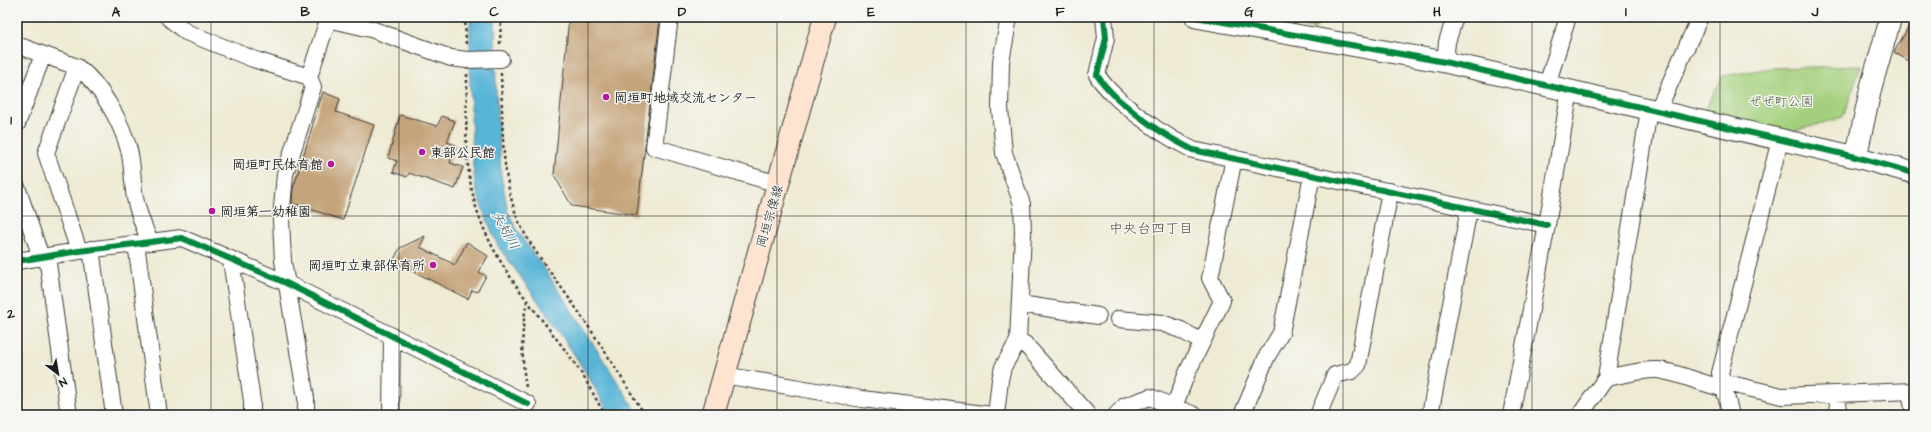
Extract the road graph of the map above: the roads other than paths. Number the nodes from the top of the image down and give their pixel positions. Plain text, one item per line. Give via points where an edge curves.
1 (168, 17) edge
2 (670, 17) edge
3 (825, 17) edge
4 (1009, 17) edge
5 (1104, 17) edge
6 (1196, 17) edge
7 (1456, 17) edge
8 (1568, 17) edge
9 (1700, 17) edge
10 (1891, 17) edge
11 (329, 18) edge
12 (17, 45) edge
13 (43, 55) junction
14 (500, 59) road end
15 (1445, 62) junction
16 (77, 67) junction
17 (309, 77) junction
18 (1547, 85) junction
19 (1570, 90) junction
20 (1653, 111) junction
21 (17, 124) edge
22 (1780, 140) junction
23 (1856, 157) junction
24 (1234, 158) junction
25 (1914, 173) edge
26 (1312, 175) junction
27 (778, 184) junction
28 (17, 187) edge
29 (1390, 191) junction
30 (1469, 208) junction
31 (1547, 225) junction
32 (143, 242) junction
33 (85, 250) junction
34 (44, 257) junction
35 (231, 260) junction
36 (17, 261) edge
37 (286, 283) junction
38 (1020, 304) junction
39 (1098, 316) dead end
40 (1118, 319) dead end
41 (392, 337) junction
42 (1018, 341) junction
43 (1202, 342) junction
44 (724, 375) junction
45 (1606, 378) junction
46 (1723, 388) junction
47 (1912, 391) edge
48 (1836, 394) junction
49 (528, 404) road end
50 (1174, 406) junction
51 (1914, 414) edge
52 (69, 415) edge
53 (114, 415) edge
54 (159, 415) edge
55 (252, 415) edge
56 (306, 415) edge
57 (391, 415) edge
58 (713, 415) edge
59 (992, 415) edge
60 (996, 415) edge
61 (1088, 415) edge
62 (1116, 415) edge
63 (1194, 415) edge
64 (1242, 415) edge
65 (1318, 415) edge
66 (1430, 415) edge
67 (1511, 415) edge
68 (1580, 415) edge
69 (1731, 415) edge
70 (1840, 415) edge

1 - 17 street via 186,32
2 - 27 street via 654,147
3 - 27 main road, 岡垣宗像線
4 - 38 street via 1001,62 1000,109 1004,153 1022,204
5 - 24 street via 1106,38 1097,74 1102,84 1143,121 1170,139 1193,150
6 - 15 street
7 - 15 street via 1447,42
8 - 18 street
9 - 20 street
10 - 23 street via 1871,87
11 - 14 street via 451,58
11 - 17 street
12 - 13 street
13 - 16 street
13 - 21 street
15 - 18 street
16 - 32 street via 98,89 124,135 129,151
16 - 33 street via 46,153
17 - 37 street via 313,87 285,174 281,219
18 - 19 street
19 - 20 street
19 - 31 street
20 - 22 street
20 - 45 street
22 - 23 street
22 - 46 street via 1720,373
23 - 25 street
24 - 26 street
24 - 43 street via 1210,278 1222,301
26 - 29 street
26 - 64 street via 1281,333 1267,356
27 - 44 main road, 岡垣宗像線
28 - 34 street
29 - 30 street
29 - 65 street via 1358,365 1352,371 1335,375
30 - 31 street
30 - 66 street
31 - 67 street
32 - 33 street
32 - 35 street via 182,238
32 - 54 street
33 - 34 street
33 - 53 street
34 - 36 street
34 - 52 street
35 - 37 street
35 - 55 street
37 - 41 street
37 - 56 street via 306,398
38 - 39 street
38 - 42 street
40 - 43 street via 1162,323
41 - 49 street
41 - 57 street
42 - 60 street via 1003,367
42 - 61 street via 1025,344
43 - 50 street
44 - 58 main road, 岡垣宗像線
44 - 59 street via 862,399
45 - 46 street via 1658,370
45 - 68 street
46 - 48 street via 1730,384 1782,396
46 - 69 street
47 - 48 street
47 - 51 street
48 - 70 street
50 - 62 street via 1150,397 1126,406
50 - 63 street

